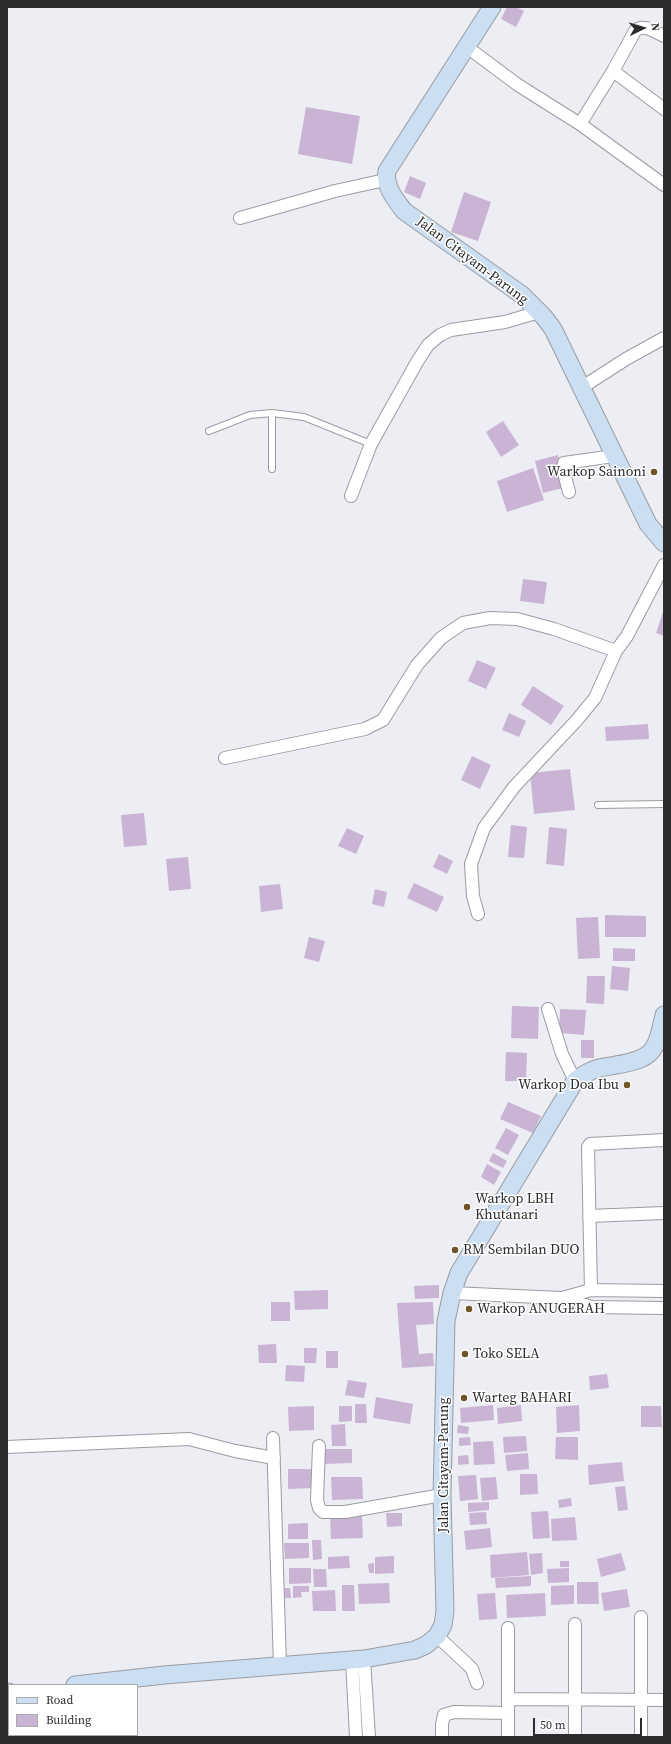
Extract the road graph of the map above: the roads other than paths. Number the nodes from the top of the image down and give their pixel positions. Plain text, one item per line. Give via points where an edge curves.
1 (492, 7) edge
2 (664, 36) edge
3 (467, 46) junction
4 (613, 71) junction
5 (664, 109) edge
6 (580, 124) junction
7 (385, 180) junction
8 (664, 185) edge
9 (240, 218) dead end
10 (539, 312) junction
11 (664, 338) edge
12 (581, 388) junction
13 (272, 413) junction
14 (209, 431) dead end
15 (371, 444) junction
16 (614, 456) junction
17 (272, 469) dead end
18 (569, 492) dead end
19 (351, 496) dead end
20 (664, 543) edge
21 (664, 565) edge
22 (616, 651) junction
23 (225, 758) dead end
24 (664, 804) edge
25 (598, 805) dead end
26 (478, 914) dead end
27 (548, 1010) dead end
28 (664, 1015) edge
29 (575, 1081) junction
30 (664, 1140) edge
31 (664, 1213) edge
32 (589, 1216) junction
33 (591, 1290) junction
34 (664, 1291) edge
35 (452, 1293) junction
36 (561, 1298) junction
37 (664, 1308) edge
38 (273, 1438) dead end
39 (319, 1446) dead end
40 (7, 1447) edge
41 (274, 1458) junction
42 (442, 1495) junction
43 (641, 1618) dead end
44 (575, 1624) dead end
45 (508, 1628) dead end
46 (437, 1636) junction
47 (358, 1659) junction
48 (280, 1666) junction
49 (84, 1684) edge
50 (477, 1684) dead end
51 (508, 1699) junction
52 (576, 1700) junction
53 (641, 1700) junction
54 (664, 1700) edge
55 (508, 1713) junction
56 (356, 1737) edge
57 (369, 1737) edge
58 (442, 1737) edge
59 (508, 1737) edge
60 (576, 1737) edge
61 (641, 1737) edge

1 - 3 street
2 - 4 street via 649,29 639,28
3 - 6 street via 518,85
3 - 7 street via 387,171
4 - 5 street
4 - 6 street
6 - 8 street
7 - 9 street via 335,191
7 - 10 street, Jalan Citayam-Parung via 404,211 522,296
10 - 12 street, Jalan Citayam-Parung via 553,329
10 - 15 street via 505,322 464,328 440,335 428,345 416,362
11 - 12 street
12 - 16 street, Jalan Citayam-Parung
13 - 14 lane via 250,415
13 - 15 lane via 304,417
13 - 17 lane
15 - 19 street
16 - 18 street via 564,463 563,469
16 - 20 street, Jalan Citayam-Parung via 648,524
21 - 22 street via 627,636
22 - 23 street via 517,619 490,618 463,624 441,638 417,665 383,720 365,729
22 - 26 street via 595,698 514,787 484,828 471,864 473,896
24 - 25 lane
27 - 29 street via 562,1054
28 - 29 street, Jalan Citayam-Parung via 660,1034 644,1058 633,1063 590,1071
29 - 35 street, Jalan Citayam-Parung via 458,1273
30 - 32 street via 590,1144
31 - 32 street
32 - 33 street
33 - 34 street
33 - 36 street
35 - 36 street
35 - 42 street, Jalan Citayam-Parung via 446,1321
36 - 37 street via 592,1307
38 - 41 street
39 - 42 street via 317,1500 323,1512 345,1512
40 - 41 street via 189,1439
41 - 48 street
42 - 46 street, Jalan Citayam-Parung via 445,1611 443,1625
43 - 53 street
44 - 52 street
45 - 51 street
46 - 47 street via 415,1650
46 - 50 street via 472,1669
47 - 48 street
47 - 56 street
47 - 57 street
48 - 49 street
51 - 52 street
51 - 55 street
52 - 53 street
52 - 60 street
53 - 54 street
53 - 61 street
55 - 58 street via 454,1712 444,1715
55 - 59 street

